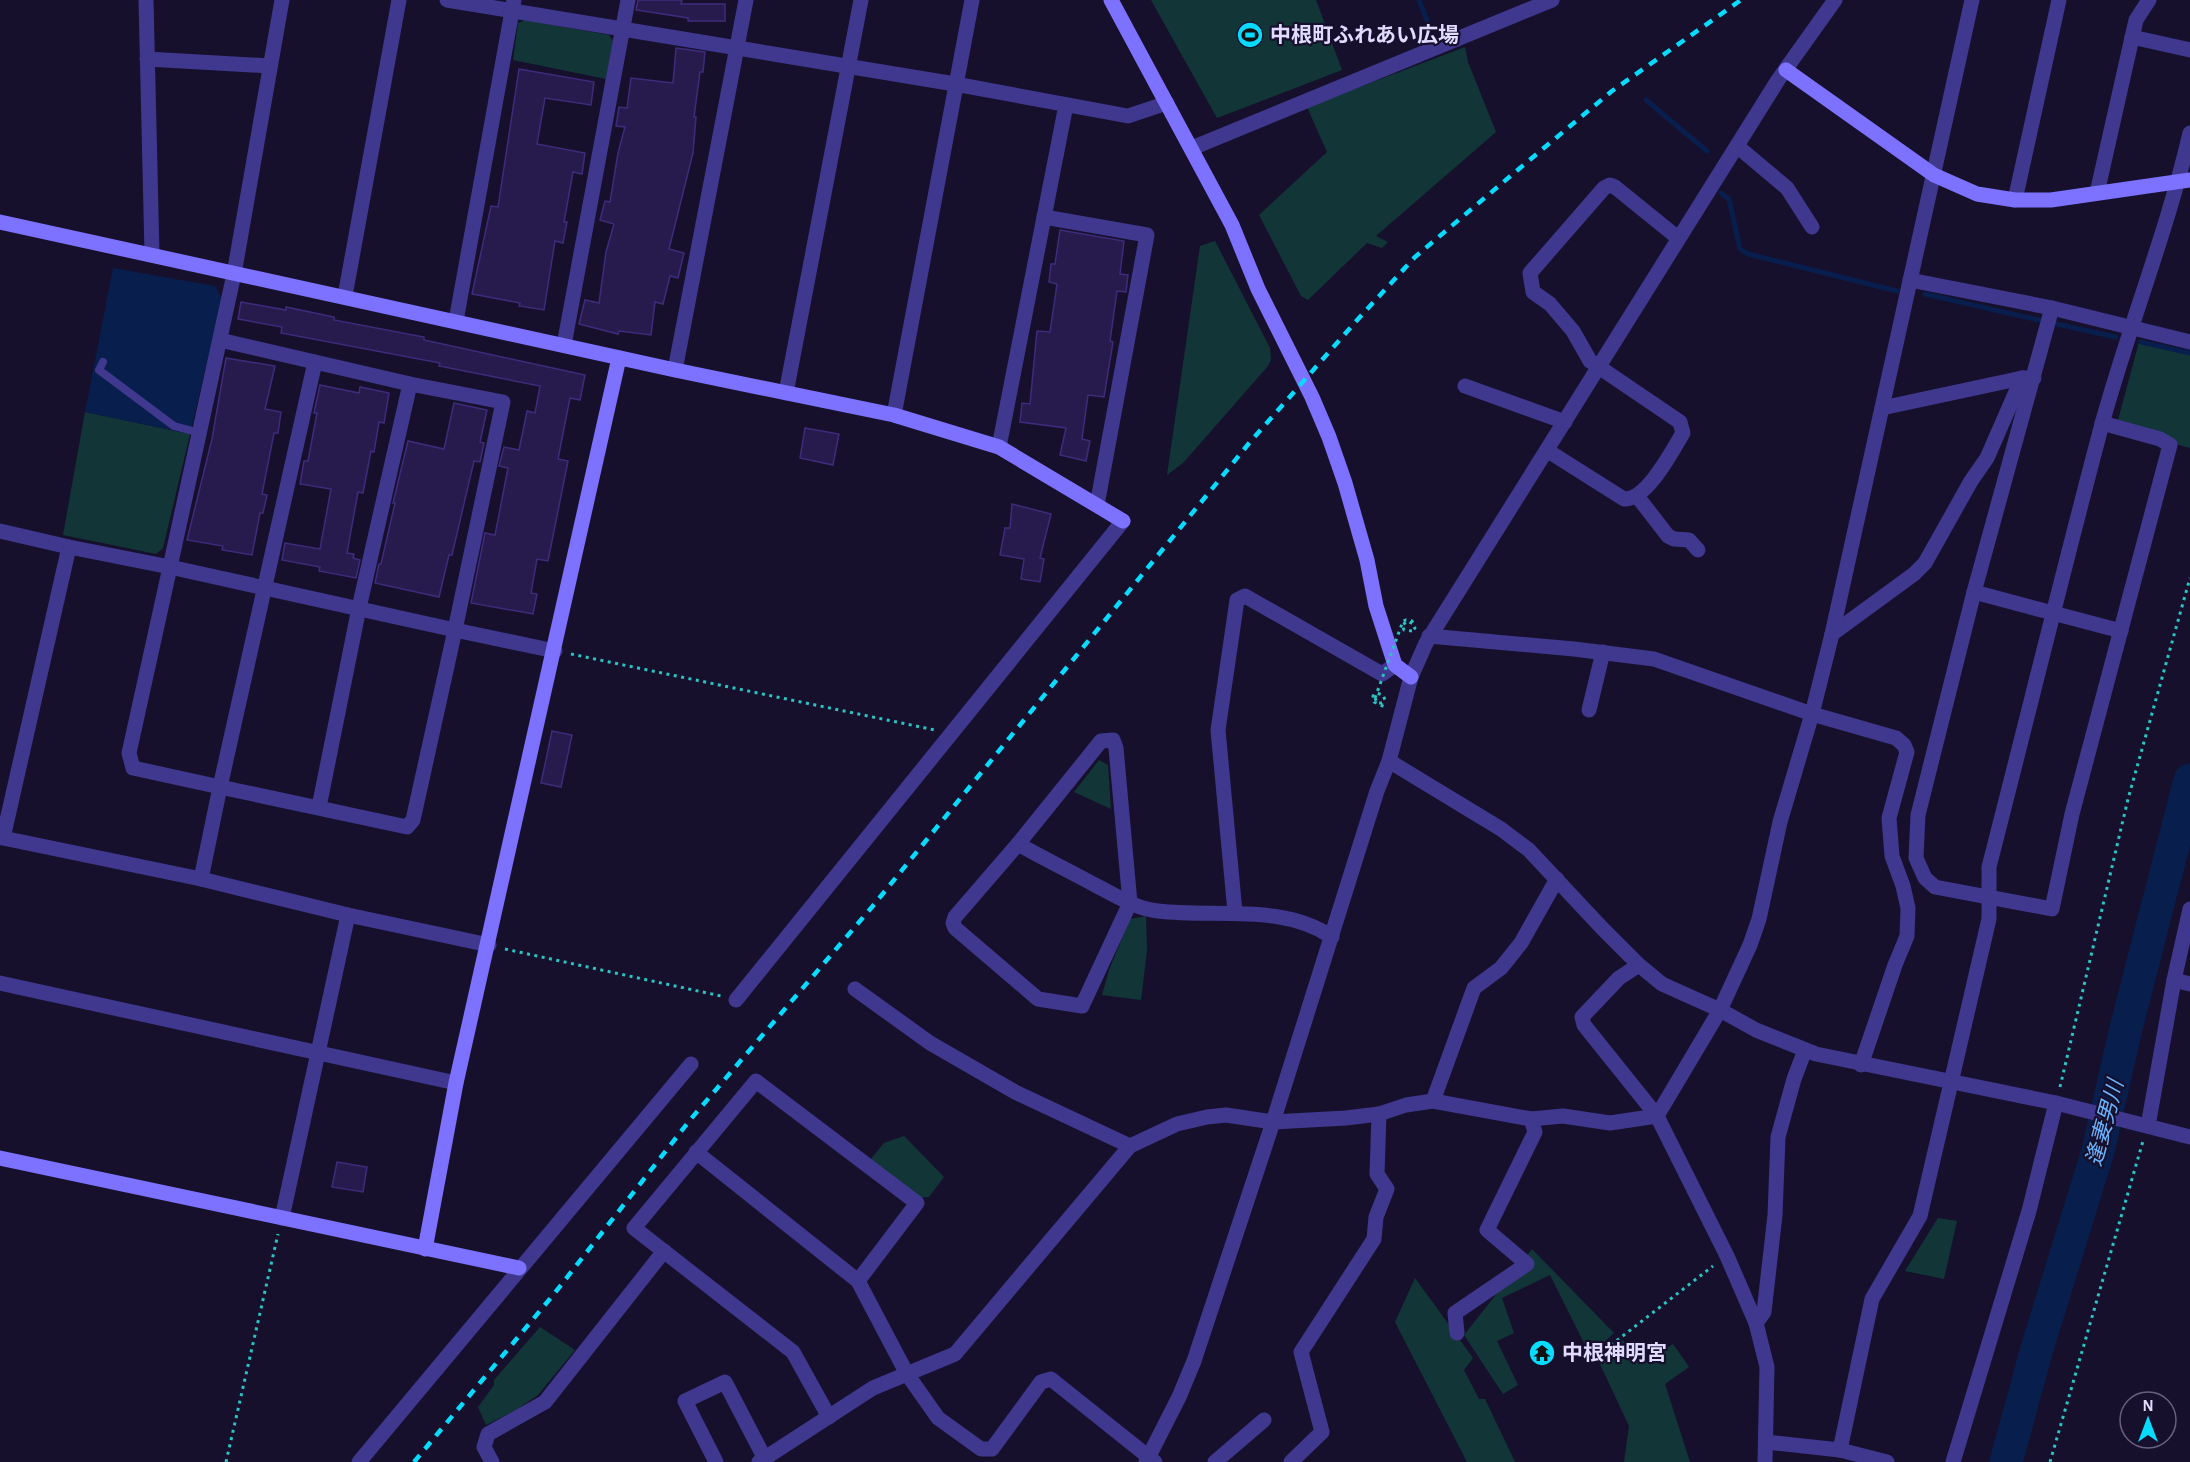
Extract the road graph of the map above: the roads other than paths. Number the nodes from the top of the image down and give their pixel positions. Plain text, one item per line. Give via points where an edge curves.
1 (146, 0) edge
2 (282, 0) edge
3 (399, 0) edge
4 (447, 0) edge
5 (628, 0) edge
6 (746, 0) edge
7 (861, 0) edge
8 (972, 0) edge
9 (1111, 0) edge
10 (1552, 0) edge
11 (1835, 0) edge
12 (1972, 0) edge
13 (2059, 0) edge
14 (2149, 0) edge
15 (513, 5) edge
16 (623, 29) junction
17 (2132, 37) junction
18 (738, 47) junction
19 (2190, 50) edge
20 (147, 59) junction
21 (270, 66) junction
22 (847, 67) junction
23 (1786, 70) junction
24 (955, 84) junction
25 (1167, 104) junction
26 (1066, 105) junction
27 (2190, 133) edge
28 (1737, 146) junction
29 (1192, 148) junction
30 (1934, 175) junction
31 (2184, 181) edge
32 (2097, 193) junction
33 (2015, 200) junction
34 (1044, 217) junction
35 (0, 222) edge
36 (1812, 227) dead end
37 (1678, 238) junction
38 (152, 254) junction
39 (234, 274) junction
40 (1910, 280) junction
41 (345, 296) junction
42 (2052, 308) junction
43 (456, 321) junction
44 (2130, 328) junction
45 (220, 340) junction
46 (2190, 342) edge
47 (564, 345) junction
48 (619, 358) junction
49 (103, 362) dead end
50 (315, 362) junction
51 (1598, 367) junction
52 (675, 370) junction
53 (2028, 378) junction
54 (410, 384) junction
55 (1465, 386) dead end
56 (786, 393) junction
57 (1882, 408) junction
58 (894, 415) junction
59 (1565, 422) junction
60 (2102, 423) junction
61 (200, 433) junction
62 (999, 447) junction
63 (1548, 451) junction
64 (1637, 496) junction
65 (1097, 505) junction
66 (0, 531) edge
67 (69, 547) junction
68 (1698, 550) dead end
69 (170, 567) junction
70 (264, 588) junction
71 (1974, 592) junction
72 (359, 608) junction
73 (2054, 613) junction
74 (455, 630) junction
75 (2121, 631) junction
76 (1426, 634) junction
77 (1832, 634) junction
78 (555, 651) junction
79 (1603, 652) junction
80 (1395, 665) junction
81 (1411, 677) junction
82 (1589, 710) dead end
83 (1812, 714) junction
84 (1389, 761) junction
85 (220, 787) junction
86 (319, 807) junction
87 (2, 838) edge
88 (1018, 844) junction
89 (201, 879) junction
90 (1557, 879) junction
91 (1989, 896) junction
92 (1131, 903) junction
93 (2190, 909) edge
94 (1235, 912) junction
95 (348, 915) junction
96 (1332, 937) junction
97 (489, 945) junction
98 (1640, 965) junction
99 (2174, 980) junction
100 (0, 983) edge
101 (2190, 984) edge
102 (855, 988) dead end
103 (736, 1000) road end
104 (1720, 1010) junction
105 (1805, 1050) junction
106 (318, 1054) junction
107 (691, 1064) dead end
108 (1861, 1065) junction
109 (1950, 1082) junction
110 (456, 1083) junction
111 (1433, 1101) junction
112 (2059, 1104) junction
113 (1379, 1114) junction
114 (1657, 1116) junction
115 (1531, 1119) junction
116 (1273, 1122) junction
117 (2143, 1125) junction
118 (2190, 1137) edge
119 (1131, 1146) junction
120 (696, 1152) junction
121 (0, 1158) edge
122 (282, 1218) junction
123 (425, 1249) junction
124 (664, 1251) junction
125 (519, 1268) junction
126 (858, 1281) junction
127 (1756, 1323) junction
128 (1457, 1334) dead end
129 (907, 1374) junction
130 (829, 1417) junction
131 (1264, 1420) dead end
132 (1766, 1442) junction
133 (1840, 1450) junction
134 (762, 1460) edge
135 (1150, 1460) edge
136 (359, 1462) edge
137 (492, 1462) edge
138 (716, 1462) edge
139 (1215, 1462) edge
140 (1291, 1462) edge
141 (1765, 1462) edge
142 (1887, 1462) edge
143 (1953, 1462) edge

1 - 20 street
2 - 21 street
3 - 41 street
4 - 15 street
5 - 16 street
6 - 18 street
7 - 22 street
8 - 24 street
9 - 25 street
10 - 29 street
11 - 23 street
12 - 30 street
13 - 33 street
14 - 17 street via 2136,20
15 - 16 street
15 - 43 street
16 - 18 street
16 - 47 street
17 - 19 street
17 - 32 street
18 - 22 street
18 - 52 street
20 - 21 street
20 - 38 street
21 - 39 street
22 - 24 street
22 - 56 street
23 - 28 street
23 - 30 street
24 - 26 street
24 - 58 street
25 - 26 street via 1128,116
25 - 29 street
26 - 34 street
27 - 31 street
28 - 36 street via 1787,188
28 - 37 street
29 - 80 street via 1236,232 1258,289 1329,437
30 - 33 street via 1977,194
30 - 40 street
31 - 32 street
31 - 44 street
32 - 33 street via 2051,200
34 - 62 street
34 - 65 street via 1147,235
35 - 38 street
37 - 51 street
37 - 51 street via 1610,185 1530,273 1533,292 1550,304
38 - 39 street
39 - 41 street
39 - 45 street
40 - 42 street
40 - 57 street
41 - 43 street
42 - 44 street
42 - 53 street
43 - 47 street
44 - 46 street
44 - 60 street
45 - 50 street
45 - 61 street
47 - 48 street
48 - 52 street
48 - 78 street
49 - 61 lane via 99,369 174,426
50 - 54 street
50 - 70 street
51 - 59 street
51 - 64 street via 1682,427 1683,433 1651,483
52 - 56 street
53 - 57 street
53 - 71 street
53 - 77 street via 1987,458 1925,563
54 - 72 street
54 - 74 street via 503,402
55 - 59 street
56 - 58 street
57 - 77 street
58 - 62 street
59 - 63 street
60 - 73 street
60 - 75 street via 2170,445
61 - 69 street
62 - 65 street
63 - 64 street via 1624,499
63 - 76 street
64 - 68 street via 1668,536 1689,540
65 - 103 street via 1123,521
66 - 67 street
67 - 69 street
67 - 87 street
69 - 70 street
69 - 85 street via 129,753 133,768
70 - 72 street
70 - 85 street
71 - 73 street
71 - 91 street via 1918,815 1916,858 1935,887
72 - 74 street
72 - 86 street
73 - 75 street
73 - 91 street via 1989,867
74 - 78 street
74 - 86 street via 414,820 407,827
75 - 91 street via 2072,814 2052,909
76 - 79 street
76 - 81 street
77 - 83 street
78 - 97 street
79 - 82 street
79 - 83 street via 1654,659
80 - 81 street
80 - 94 street via 1382,674 1245,596 1237,600 1218,730
81 - 84 street
83 - 104 street via 1780,822 1759,919
83 - 108 street via 1896,738 1907,752 1889,818 1892,856 1908,908 1907,936
84 - 90 street via 1501,829
84 - 96 street
85 - 86 street
85 - 89 street
87 - 89 street
88 - 92 street
88 - 92 street via 1101,741 1113,740
88 - 92 street via 953,923 954,928 1038,999 1082,1006
89 - 95 street
90 - 98 street
90 - 111 street via 1521,943 1501,968 1474,988
91 - 109 street via 1989,919
92 - 94 street via 1157,911
93 - 99 street
94 - 96 street via 1296,921
95 - 97 street
95 - 106 street
96 - 116 street
97 - 110 street
98 - 104 street via 1662,984
98 - 114 street via 1620,978 1582,1017 1584,1025
99 - 101 street
99 - 117 street
100 - 106 street
102 - 119 street via 930,1043 1015,1092
104 - 105 street
104 - 114 street
105 - 108 street
105 - 127 street via 1778,1137 1775,1215 1764,1312
106 - 110 street
106 - 122 street
107 - 125 street
108 - 109 street
109 - 112 street
109 - 133 street via 1920,1216 1872,1299
110 - 123 street
111 - 113 street
111 - 115 street
112 - 117 street
112 - 143 street
113 - 116 street
113 - 140 street via 1377,1174 1387,1189 1376,1217 1374,1239 1301,1352 1322,1432
114 - 115 street via 1610,1123 1563,1116
114 - 127 street
115 - 128 street via 1535,1132 1487,1230 1527,1264 1455,1313
116 - 119 street via 1226,1115 1207,1117 1178,1124
116 - 135 street via 1194,1361
117 - 118 street
119 - 129 street via 954,1354
120 - 124 street via 634,1228
120 - 126 street
120 - 126 street via 756,1081 917,1203
121 - 122 street
122 - 123 street
123 - 125 street
124 - 130 street via 793,1353
124 - 137 street via 545,1402 488,1434 484,1447
125 - 136 street
126 - 129 street
127 - 132 street via 1767,1367
129 - 130 street via 873,1388
129 - 135 street via 938,1418 981,1449 992,1449 1041,1382 1051,1380
130 - 134 street
131 - 139 street
132 - 133 street
132 - 141 street
133 - 142 street
134 - 138 street via 725,1382 685,1401

